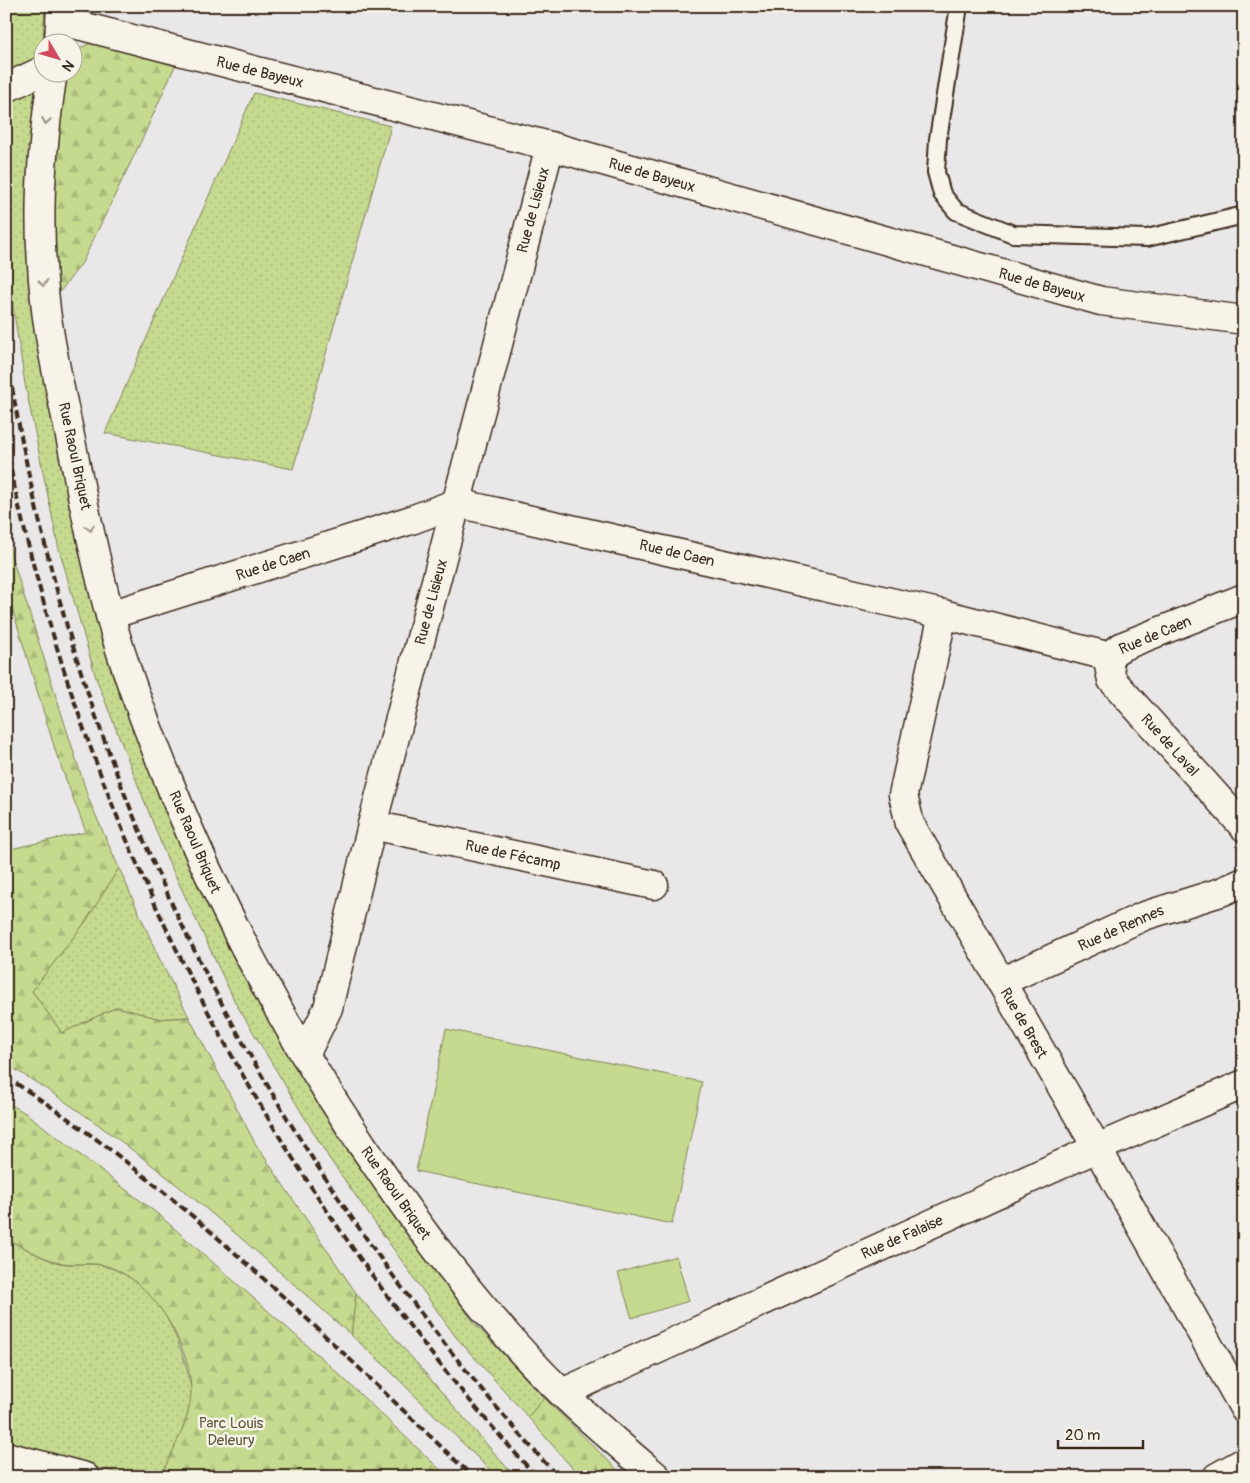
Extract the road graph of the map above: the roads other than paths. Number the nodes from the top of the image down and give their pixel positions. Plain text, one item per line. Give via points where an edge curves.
1 (959, 6) edge
2 (60, 23) edge
3 (32, 76) edge
4 (52, 82) edge
5 (11, 85) edge
6 (550, 146) junction
7 (1244, 215) edge
8 (1244, 320) edge
9 (457, 503) junction
10 (1244, 598) edge
11 (943, 614) junction
12 (110, 616) junction
13 (1106, 656) junction
14 (372, 825) junction
15 (1244, 827) edge
16 (1244, 882) edge
17 (654, 885) dead end
18 (1001, 982) junction
19 (305, 1055) junction
20 (1244, 1084) edge
21 (1097, 1148) junction
22 (562, 1393) junction
23 (1244, 1408) edge
24 (6, 1456) edge
25 (1244, 1462) edge
26 (84, 1477) edge
27 (658, 1477) edge
28 (1216, 1477) edge

1 - 7 lane via 938,139 936,172 942,194 956,211 1013,234 1147,238
2 - 6 street, Rue de Bayeux
3 - 5 street
4 -> 12 street, Rue Raoul Briquet via 40,169 41,258 46,314
6 - 8 street, Rue de Bayeux via 1101,302
6 - 9 street, Rue de Lisieux
9 - 11 street, Rue de Caen
9 - 12 street, Rue de Caen
9 - 14 street, Rue de Lisieux
10 - 13 street, Rue de Caen via 1123,646
11 - 13 street, Rue de Caen
11 - 18 street, Rue de Brest via 904,794 910,824
12 - 19 street, Rue Raoul Briquet via 152,739 205,867 239,938
13 - 15 street, Rue de Laval via 1112,680
14 - 17 street, Rue de Fécamp
14 - 19 street, Rue de Lisieux via 328,1008
16 - 18 street, Rue de Rennes via 1144,916
18 - 21 street, Rue de Brest
19 - 22 street, Rue Raoul Briquet via 427,1238 506,1333
20 - 21 street, Rue de Falaise
21 - 22 street, Rue de Falaise
21 - 23 street, Rue de Brest
22 - 27 street, Rue Raoul Briquet
24 - 26 street
25 - 28 street

